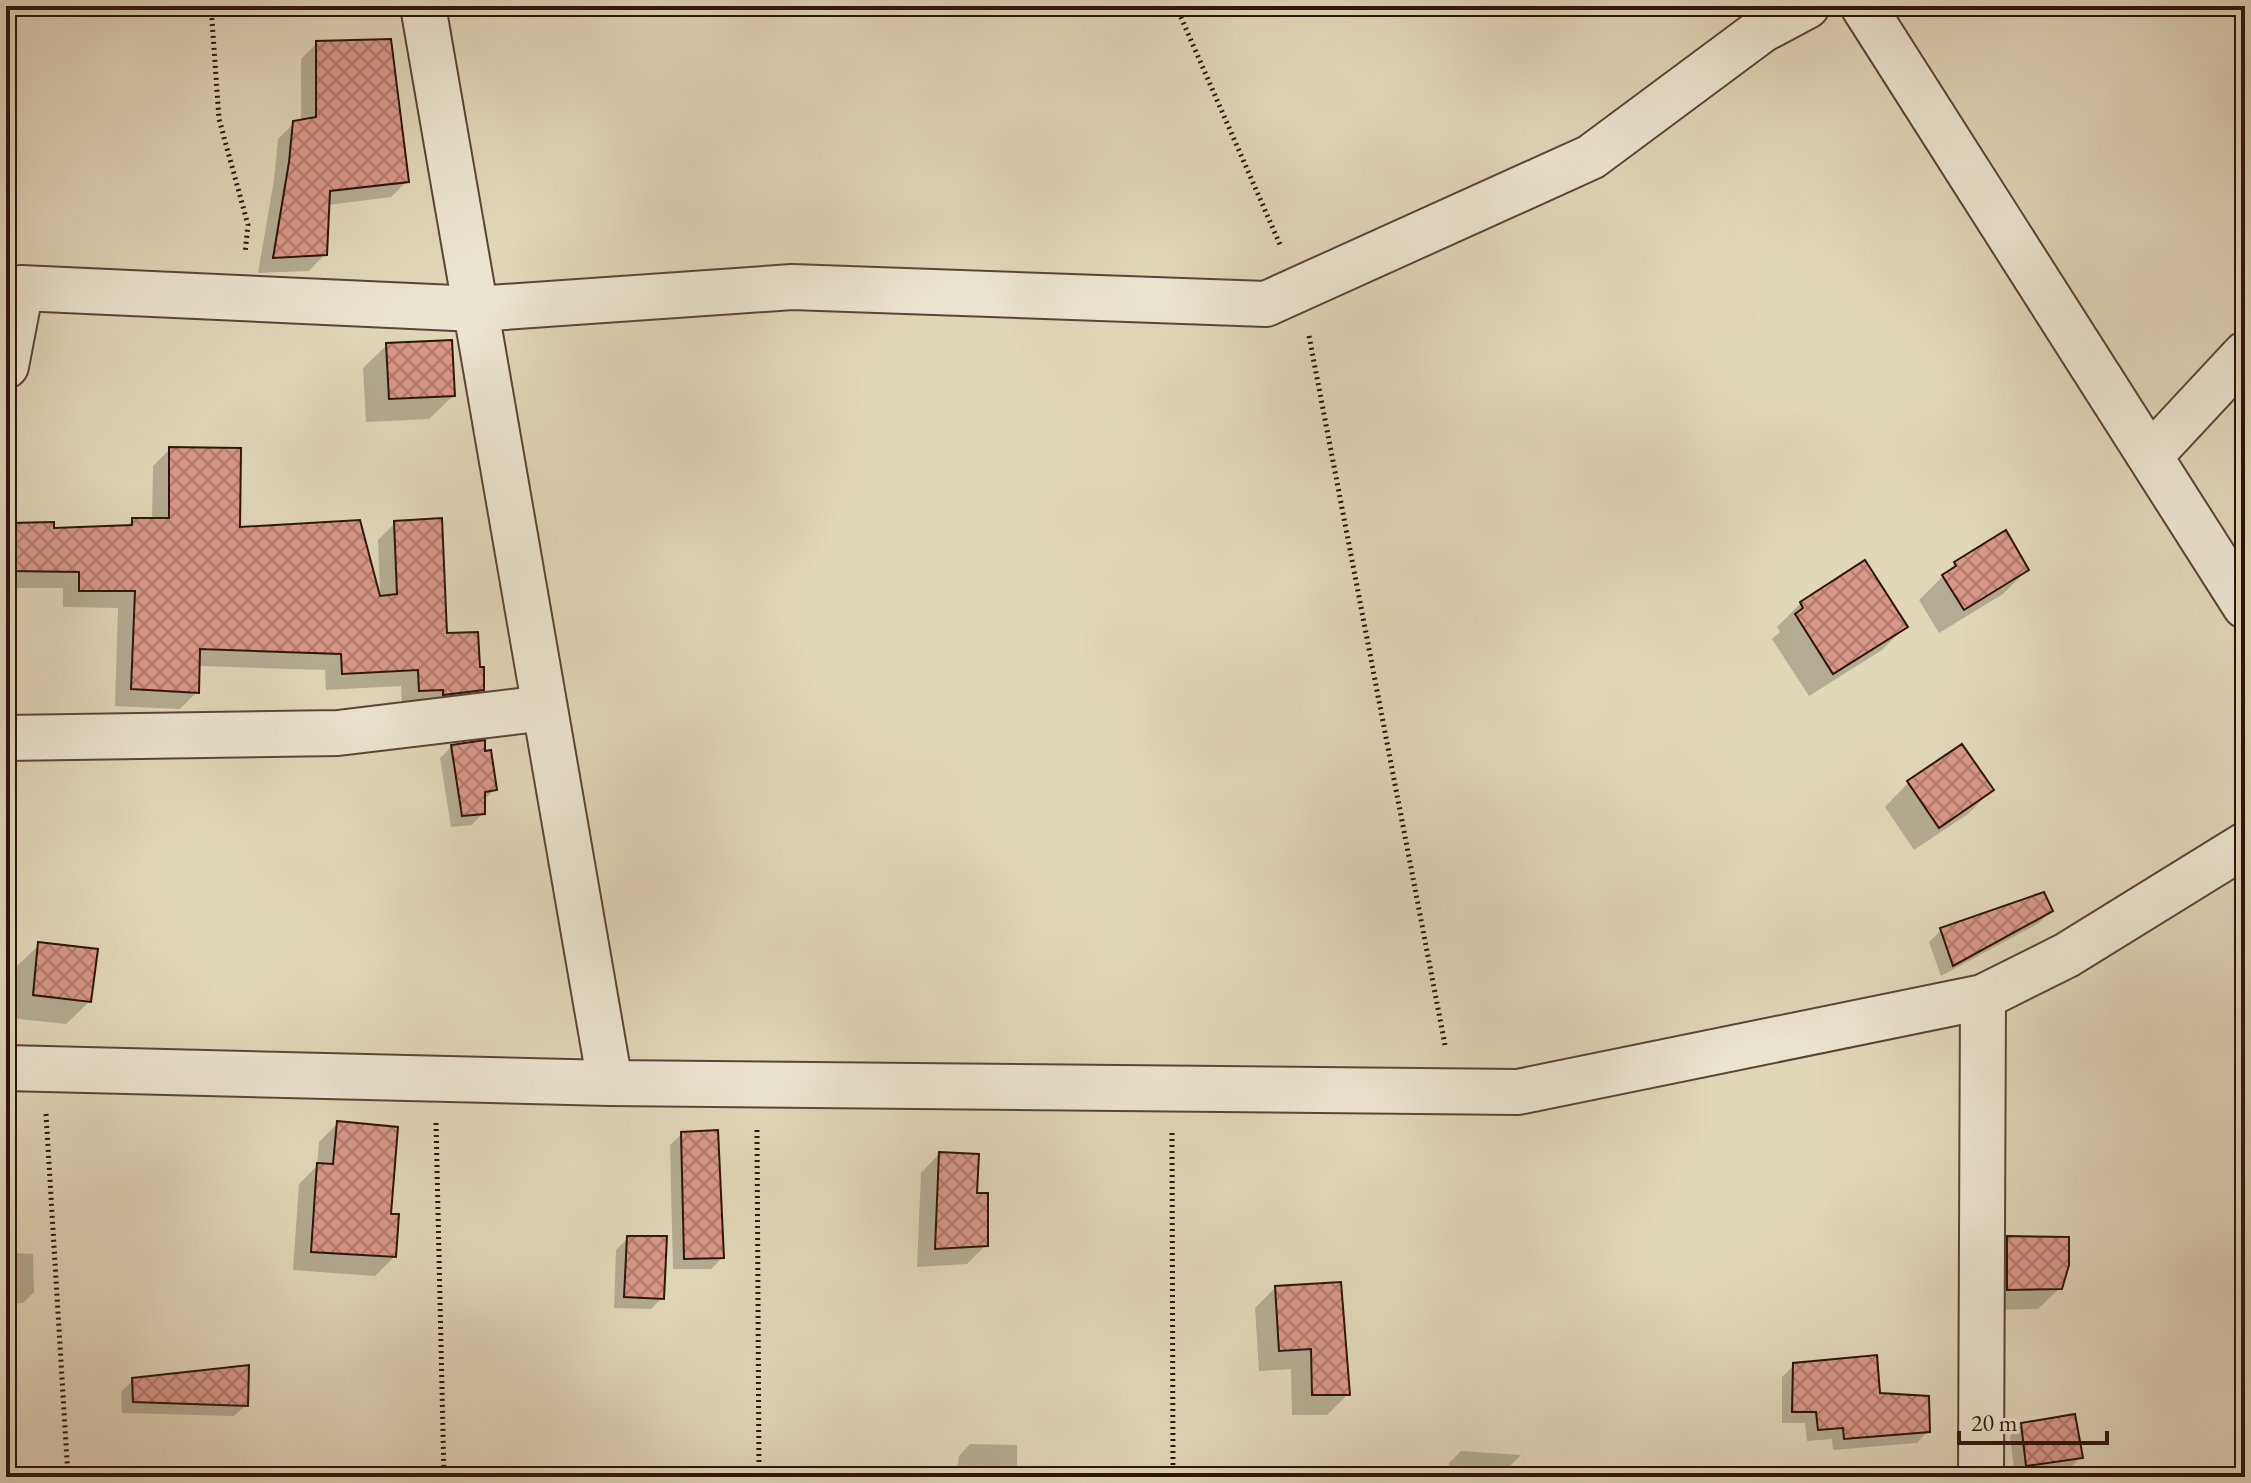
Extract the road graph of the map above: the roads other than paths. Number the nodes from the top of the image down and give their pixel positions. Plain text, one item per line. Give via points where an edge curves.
1 (423, 6) edge
2 (1807, 6) edge
3 (1863, 6) edge
4 (1758, 18) edge
5 (14, 289) edge
6 (476, 309) junction
7 (2245, 354) edge
8 (6, 366) edge
9 (2150, 456) junction
10 (2245, 606) edge
11 (545, 708) junction
12 (6, 738) edge
13 (2245, 845) edge
14 (1983, 997) junction
15 (25, 1068) edge
16 (610, 1083) junction
17 (1981, 1477) edge

1 - 6 street
2 - 4 street
3 - 9 street
4 - 6 street via 1591,157 1266,304 792,287
5 - 6 street
5 - 8 street
6 - 11 street
7 - 9 street
9 - 10 street
11 - 12 street via 338,733
11 - 16 street
13 - 14 street via 2067,955
14 - 16 street via 1518,1092
14 - 17 street
15 - 16 street

